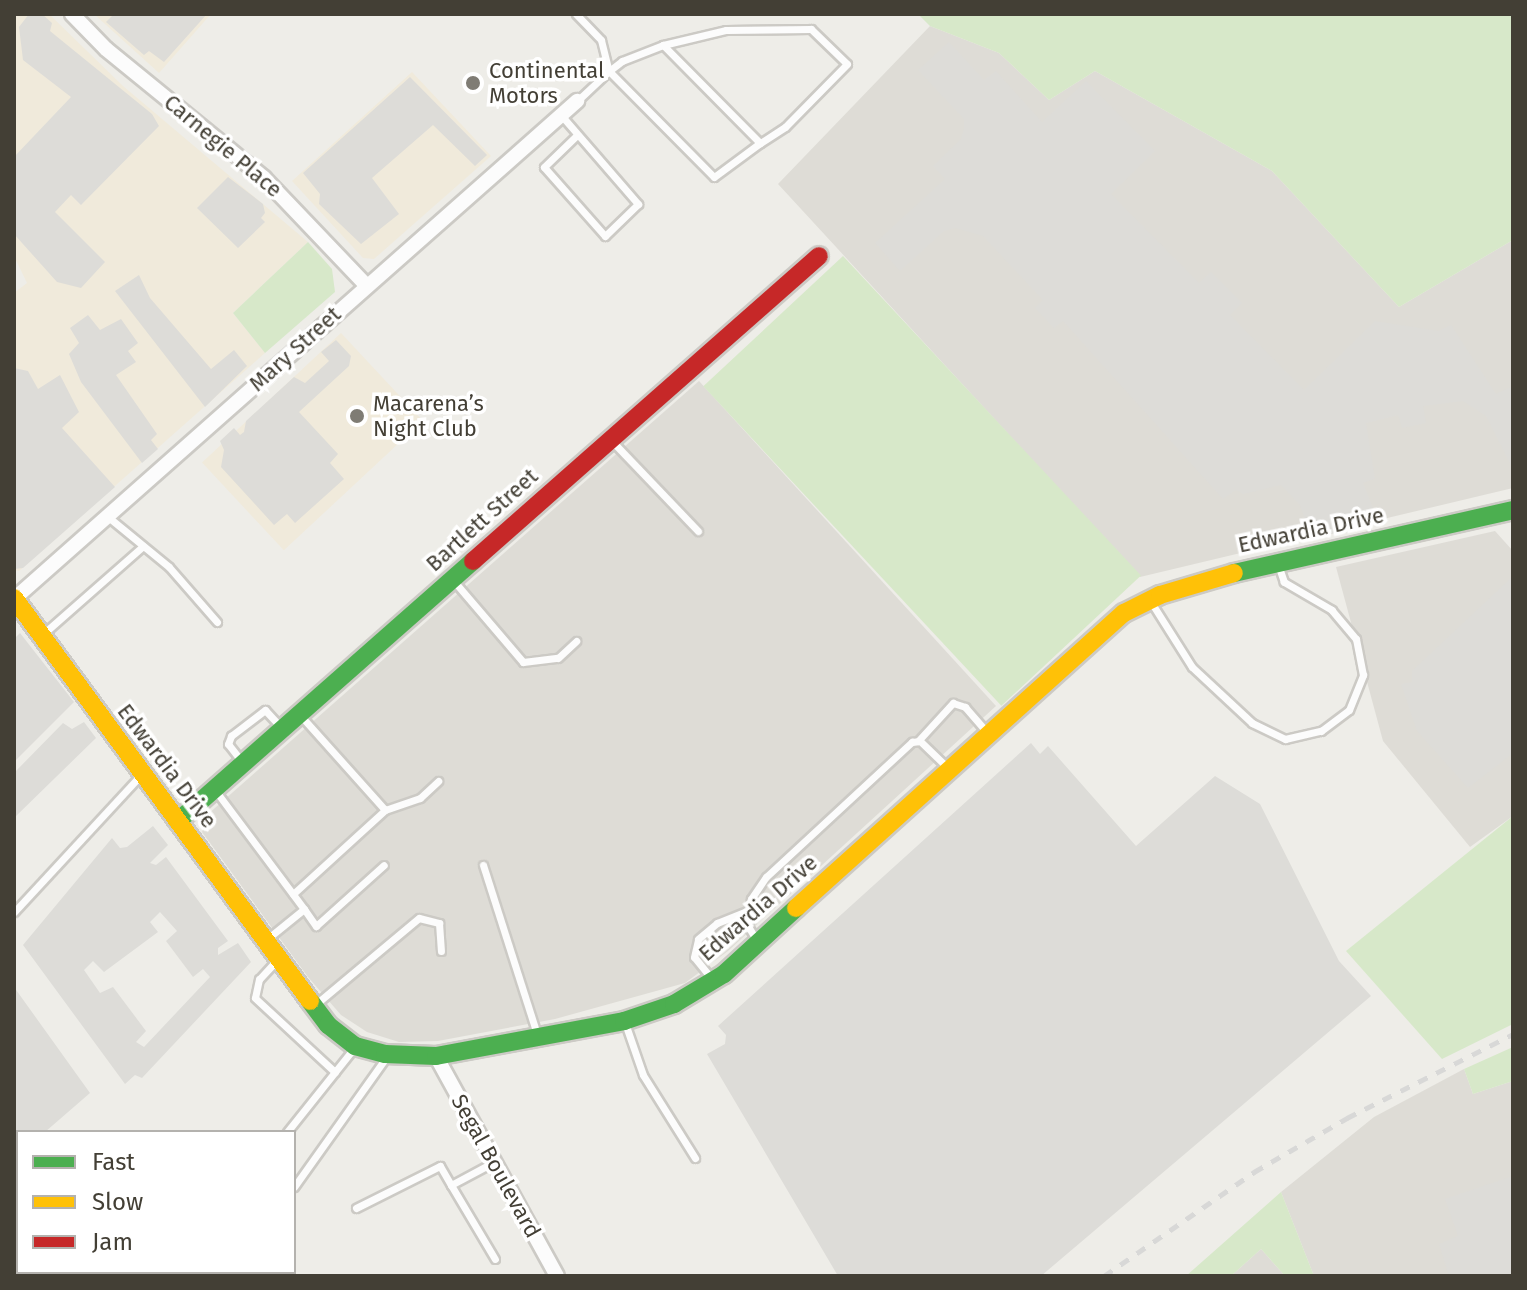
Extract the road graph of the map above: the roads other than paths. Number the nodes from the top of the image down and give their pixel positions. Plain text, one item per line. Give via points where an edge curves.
1 (72, 14) edge
2 (576, 14) edge
3 (663, 45) junction
4 (609, 71) junction
5 (577, 101) joint
6 (561, 115) junction
7 (577, 135) junction
8 (760, 143) junction
9 (819, 256) dead end
10 (366, 285) junction
11 (610, 439) junction
12 (1513, 510) edge
13 (107, 516) junction
14 (698, 531) dead end
15 (143, 546) junction
16 (1277, 560) junction
17 (451, 579) junction
18 (14, 599) edge
19 (1150, 600) junction
20 (217, 622) dead end
21 (41, 636) junction
22 (576, 641) dead end
23 (299, 714) junction
24 (282, 729) junction
25 (988, 733) junction
26 (918, 741) junction
27 (243, 763) junction
28 (949, 769) junction
29 (143, 773) junction
30 (438, 781) dead end
31 (214, 789) junction
32 (385, 810) junction
33 (178, 821) junction
34 (384, 865) dead end
35 (483, 865) dead end
36 (293, 894) junction
37 (304, 909) junction
38 (750, 910) junction
39 (14, 912) edge
40 (265, 940) junction
41 (758, 943) junction
42 (441, 951) dead end
43 (279, 958) junction
44 (713, 981) junction
45 (314, 1006) junction
46 (624, 1021) junction
47 (538, 1036) junction
48 (355, 1046) junction
49 (388, 1054) junction
50 (436, 1056) junction
51 (335, 1072) junction
52 (289, 1130) edge
53 (695, 1158) dead end
54 (494, 1162) junction
55 (296, 1184) edge
56 (451, 1185) junction
57 (356, 1208) dead end
58 (495, 1259) dead end
59 (557, 1276) edge

1 - 10 street, Carnegie Place via 106,49 264,178
2 - 4 lane via 601,40
3 - 4 lane
3 - 8 lane
3 - 8 lane via 726,30 811,29 847,64 785,127
4 - 5 lane
4 - 8 lane via 714,177
5 - 6 street, Mary Street
6 - 7 lane
6 - 10 street, Mary Street
7 - 7 lane via 544,167 605,236 638,204
9 - 11 main road, Bartlett Street
10 - 13 street, Mary Street
11 - 14 lane
11 - 17 main road, Bartlett Street
12 - 16 main road, Edwardia Drive
13 - 15 lane
13 - 18 street, Mary Street
15 - 20 lane
15 - 21 lane
16 - 19 main road, Edwardia Drive via 1199,580
16 - 19 lane via 1284,582 1332,610 1356,639 1363,675 1349,710 1321,731 1285,739 1252,723 1192,667
17 - 22 lane via 523,662 558,658
17 - 23 main road, Bartlett Street
18 - 21 main road, Edwardia Drive
19 - 25 main road, Edwardia Drive via 1087,643
21 - 29 main road, Edwardia Drive
23 - 24 main road, Bartlett Street
23 - 32 lane
24 - 27 main road, Bartlett Street
24 - 27 lane via 265,710 243,725 228,744
25 - 26 lane via 965,707 953,703
25 - 28 main road, Edwardia Drive
26 - 28 lane
26 - 38 lane via 774,869 751,899
27 - 31 main road, Bartlett Street
28 - 41 main road, Edwardia Drive
29 - 33 main road, Edwardia Drive
29 - 39 lane
30 - 32 lane via 420,798
31 - 33 main road, Bartlett Street
31 - 36 lane
32 - 36 lane
33 - 40 main road, Edwardia Drive
34 - 37 lane via 316,926
35 - 47 lane
36 - 37 lane
37 - 40 lane
38 - 41 lane via 748,926
38 - 44 lane via 717,923 698,939 694,957
40 - 43 main road, Edwardia Drive
41 - 44 main road, Edwardia Drive
42 - 45 lane via 439,923 419,918
43 - 45 main road, Edwardia Drive
43 - 51 lane via 259,979 255,998
44 - 46 main road, Edwardia Drive via 674,1004
45 - 48 main road, Edwardia Drive
46 - 47 main road, Edwardia Drive
46 - 53 lane via 643,1075
47 - 50 main road, Edwardia Drive
48 - 49 main road, Edwardia Drive
48 - 51 lane
49 - 50 main road, Edwardia Drive
49 - 55 lane
50 - 54 street, Segal Boulevard
51 - 52 lane
54 - 56 lane
54 - 59 street, Segal Boulevard
56 - 57 lane via 440,1166
56 - 58 lane

